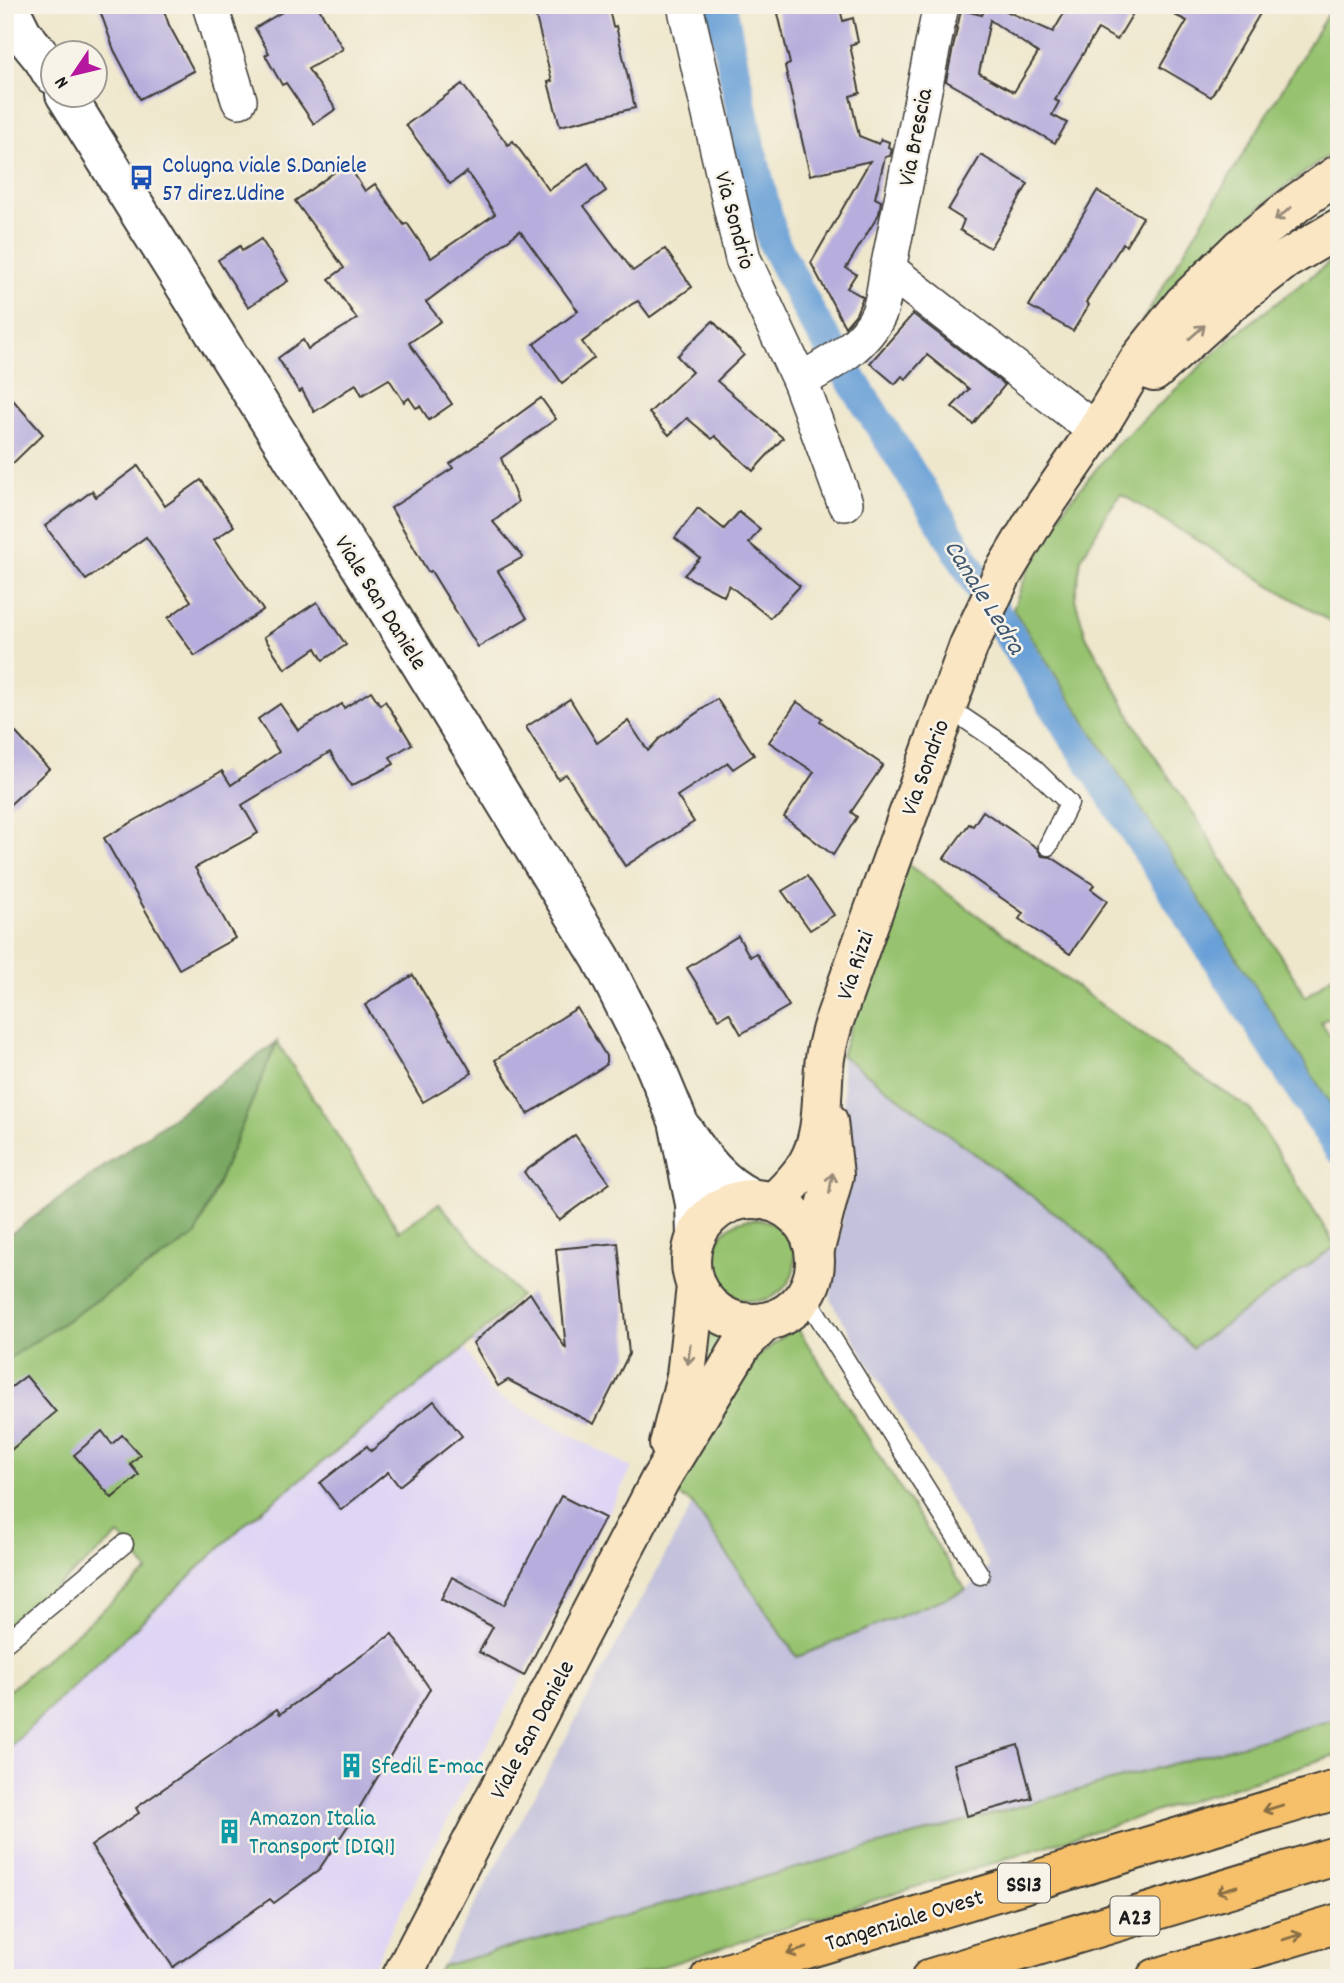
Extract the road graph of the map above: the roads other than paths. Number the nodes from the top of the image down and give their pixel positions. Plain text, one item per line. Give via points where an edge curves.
1 (8, 5) edge
2 (32, 5) edge
3 (210, 5) edge
4 (685, 5) edge
5 (941, 5) edge
6 (41, 38) edge
7 (38, 54) edge
8 (239, 100) dead end
9 (74, 108) edge
10 (1339, 174) edge
11 (1339, 228) edge
12 (888, 269) junction
13 (805, 378) junction
14 (1096, 431) junction
15 (845, 503) dead end
16 (950, 697) junction
17 (896, 846) joint
18 (1048, 846) dead end
19 (823, 1086) junction
20 (678, 1121) junction
21 (762, 1200) junction
22 (696, 1236) junction
23 (815, 1249) junction
24 (696, 1286) junction
25 (805, 1295) junction
26 (765, 1322) junction
27 (660, 1479) junction
28 (124, 1544) dead end
29 (980, 1575) dead end
30 (5, 1643) edge
31 (1339, 1789) edge
32 (1339, 1855) edge
33 (1339, 1923) edge
34 (401, 1978) edge
35 (710, 1978) edge
36 (930, 1978) edge
37 (1156, 1978) edge

1 - 7 street
2 - 6 street
3 - 8 street
4 - 13 street, Via Sondrio via 743,260
5 - 12 street, Via Brescia
9 - 20 street, Viale San Daniele via 601,958
10 -> 14 main road via 1240,248 1183,304 1140,358
14 -> 11 main road via 1231,302 1285,260
12 - 13 street, Via Brescia via 878,314 869,331 850,350
12 - 14 street
13 - 15 street, Via Sondrio
14 - 16 main road, Via Sondrio via 1002,575
16 - 17 main road, Via Sondrio
16 - 18 lane via 1069,803
17 - 19 main road, Via Rizzi via 833,1024
19 - 21 main road, Via Rizzi via 814,1148 807,1164 792,1185
23 -> 19 main road, Via Rizzi via 834,1175
20 - 21 street, Viale San Daniele via 720,1178 736,1191
20 - 22 street, Viale San Daniele via 695,1204
21 - 22 main road via 723,1206
21 - 23 main road, Viale San Daniele via 799,1218
22 - 24 main road, Viale San Daniele via 691,1258
23 - 25 main road via 815,1270
24 - 26 main road via 715,1310 728,1317
24 -> 27 main road, Viale San Daniele via 686,1376
25 - 26 main road, Viale San Daniele via 787,1313
25 - 29 lane
26 - 27 main road, Viale San Daniele via 742,1345
27 - 34 main road, Viale San Daniele
28 - 30 lane
31 -> 35 highway, Tangenziale Ovest / SS13
32 -> 36 highway, A23
37 -> 33 highway

